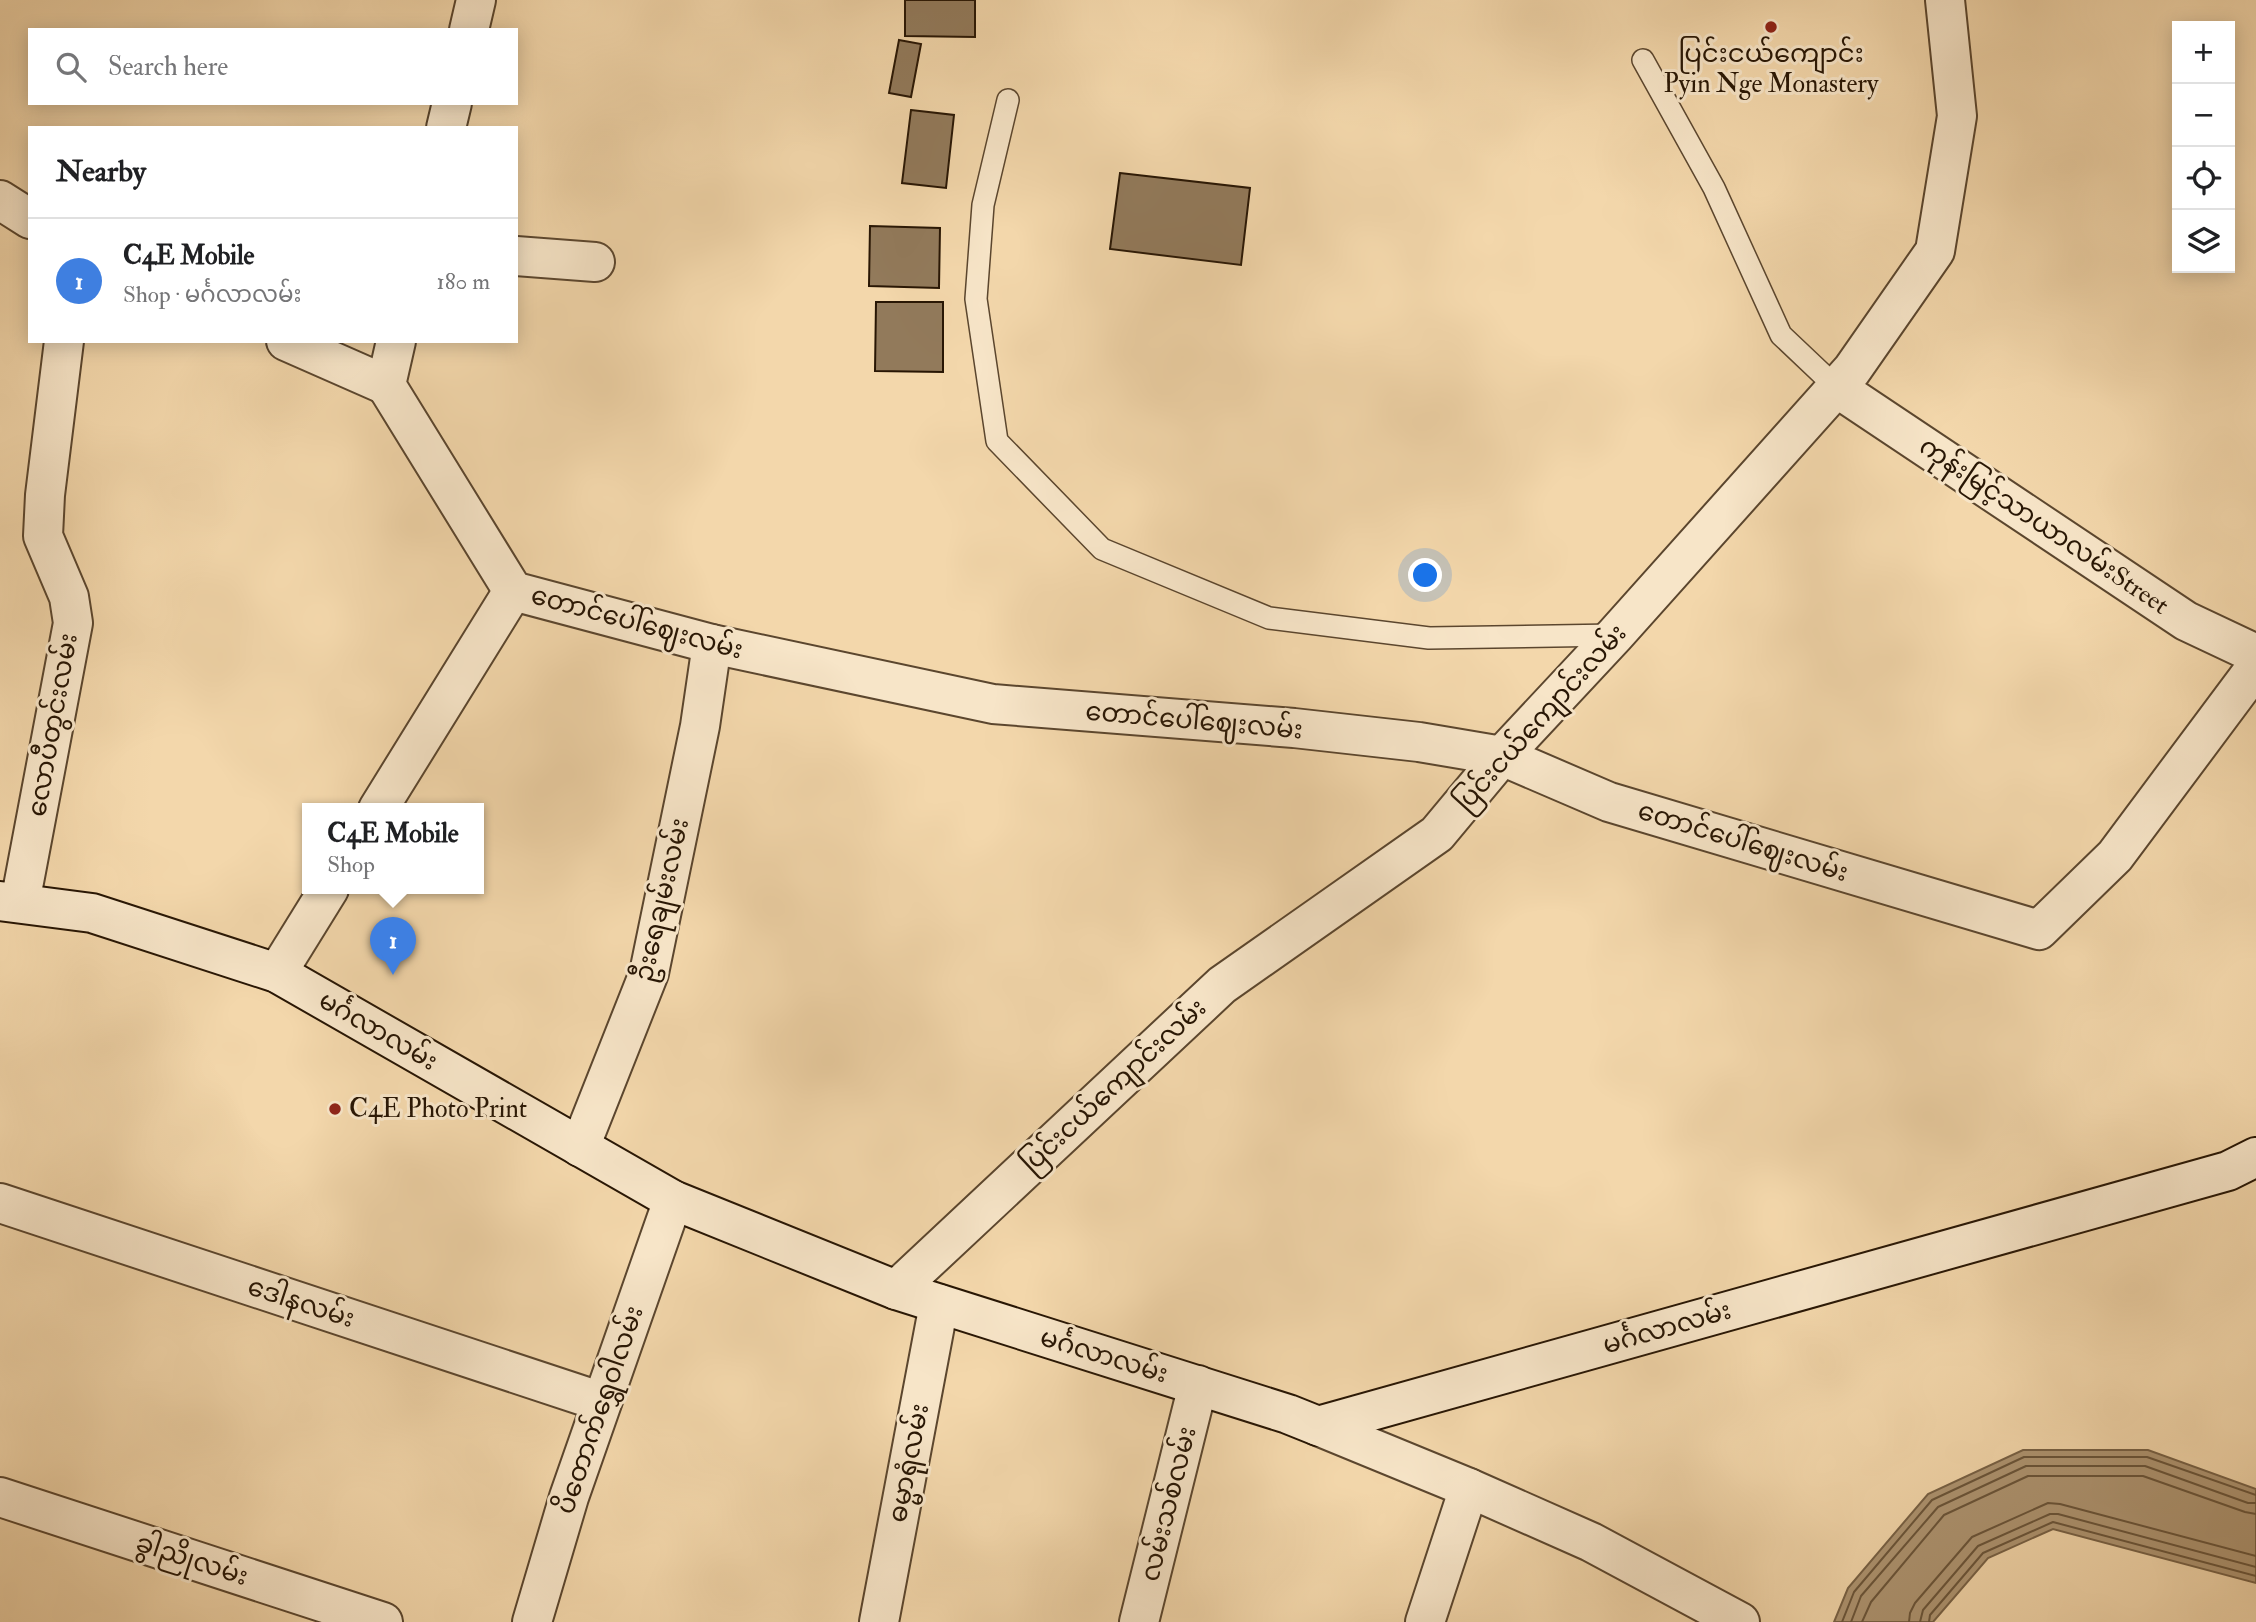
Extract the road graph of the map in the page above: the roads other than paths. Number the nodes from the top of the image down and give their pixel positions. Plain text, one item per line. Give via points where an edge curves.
1 (476, 0) edge
2 (1945, 0) edge
3 (469, 28) edge
4 (1643, 60) dead end
5 (1008, 100) dead end
6 (452, 105) edge
7 (446, 126) edge
8 (0, 200) edge
9 (28, 218) edge
10 (518, 256) edge
11 (594, 262) dead end
12 (64, 343) edge
13 (291, 343) edge
14 (396, 343) edge
15 (386, 385) junction
16 (1837, 388) junction
17 (513, 591) junction
18 (1615, 635) junction
19 (712, 644) junction
20 (2256, 654) edge
21 (2256, 667) edge
22 (1502, 756) junction
23 (382, 803) edge
24 (326, 894) edge
25 (10, 902) edge
26 (277, 973) junction
27 (580, 1147) junction
28 (2256, 1157) edge
29 (673, 1200) junction
30 (0, 1203) edge
31 (896, 1290) junction
32 (939, 1304) junction
33 (1198, 1385) junction
34 (602, 1402) junction
35 (1318, 1426) junction
36 (1469, 1488) junction
37 (0, 1497) edge
38 (383, 1622) edge
39 (532, 1622) edge
40 (879, 1622) edge
41 (1139, 1622) edge
42 (1425, 1622) edge
43 (1740, 1622) edge

1 - 3 street
2 - 16 street, ပြင်းငယ်ကျောင်းလမ်း via 1957,116 1935,251
4 - 16 lane via 1714,188 1781,335
5 - 18 lane via 983,205 976,299 997,441 1102,549 1269,618 1429,638
6 - 7 street
8 - 9 street
10 - 11 street
12 - 25 street, လောပီတွင်းလမ်း via 43,536 69,597 73,622
13 - 15 street
14 - 15 street
15 - 17 street, တောင်ပေါ်ဈေးလမ်း
16 - 18 street, ပြင်းငယ်ကျောင်းလမ်း
16 - 20 street, ကုန်းမြင့်သာယာလမ်းStreet via 2186,621
17 - 19 street, တောင်ပေါ်ဈေးလမ်း
17 - 23 street
18 - 22 street, ပြင်းငယ်ကျောင်းလမ်း
19 - 22 street, တောင်ပေါ်ဈေးလမ်း via 993,705 1294,728
19 - 27 street, ဦးရေချမ်းလမ်း via 700,726 649,973
21 - 22 street, တောင်ပေါ်ဈေးလမ်း via 2115,856 2039,930 1609,802
22 - 31 street, ပြင်းငယ်ကျောင်းလမ်း via 1437,834 1222,985
24 - 26 street
25 - 26 street, မင်္ဂလာလမ်း via 92,913
26 - 27 street, မင်္ဂလာလမ်း
27 - 29 street, မင်္ဂလာလမ်း
28 - 35 street, မင်္ဂလာလမ်း via 2228,1171
29 - 31 street, မင်္ဂလာလမ်း
29 - 34 street, ပိတောက်ရွှေဝါလမ်း
30 - 34 street, ဒေါနလမ်း
31 - 32 street, မင်္ဂလာလမ်း
32 - 33 street, မင်္ဂလာလမ်း
32 - 40 street, ဓမ္မာရုံလမ်း
33 - 35 street, မင်္ဂလာလမ်း
33 - 41 street, လမ်းသစ်လမ်း
34 - 39 street, ပိတောက်ရွှေဝါလမ်း
35 - 36 street
36 - 42 street
36 - 43 street via 1591,1542
37 - 38 street, ခွါညိုလမ်း

